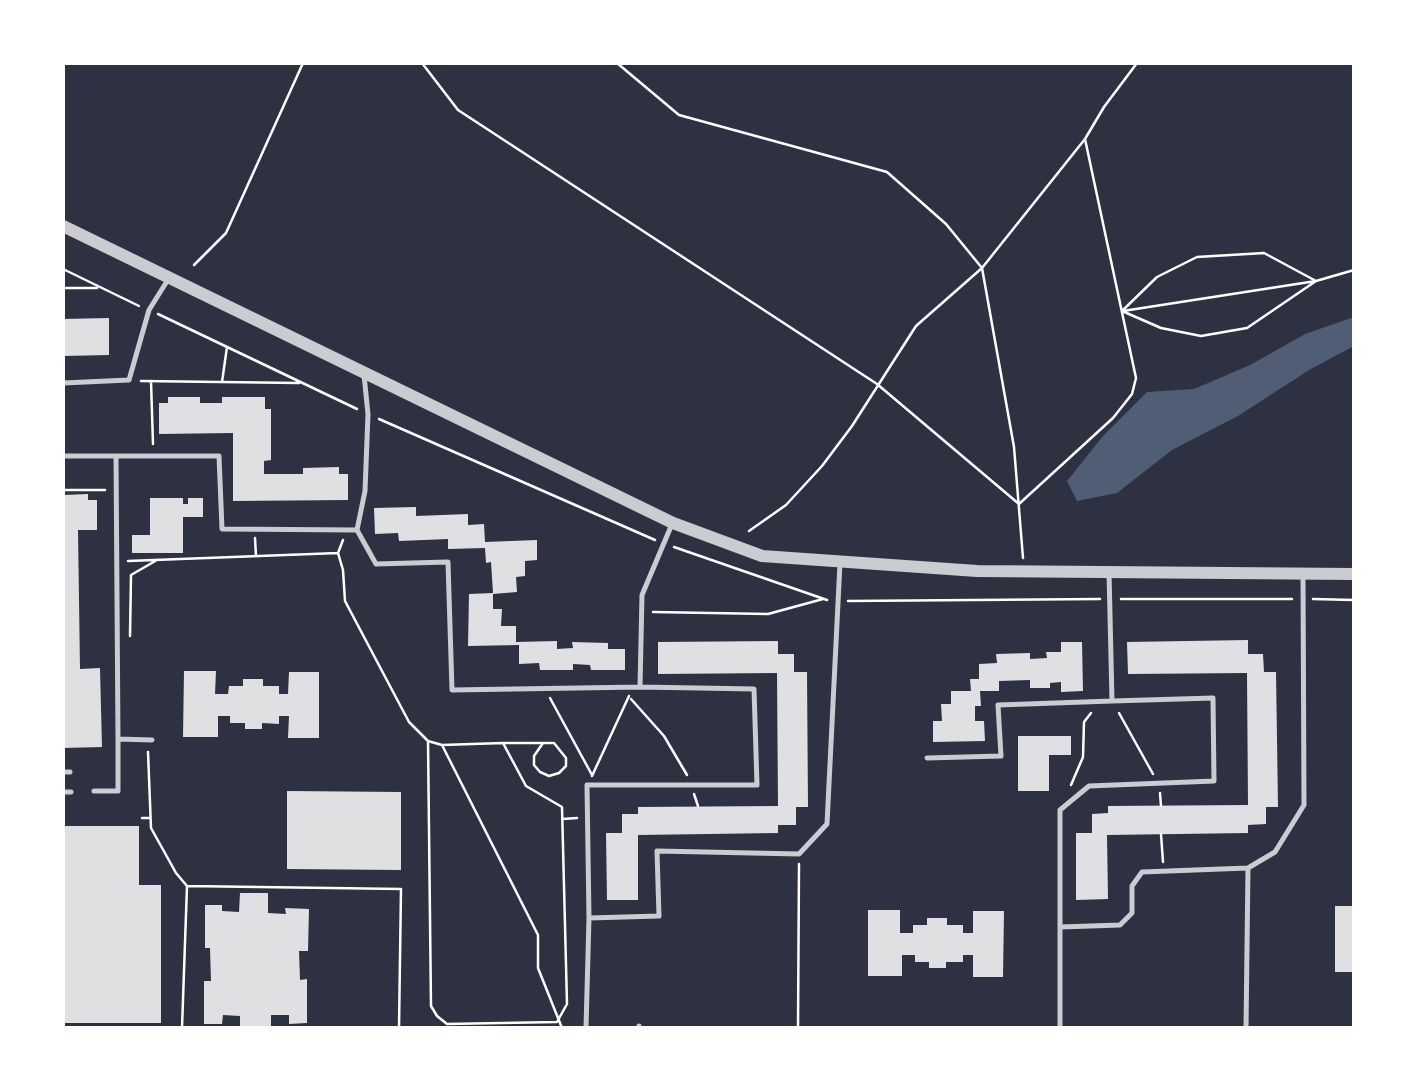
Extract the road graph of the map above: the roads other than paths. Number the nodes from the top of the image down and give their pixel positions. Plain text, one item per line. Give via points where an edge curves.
1 (63, 226) edge
2 (169, 278) junction
3 (364, 374) junction
4 (63, 383) edge
5 (63, 456) edge
6 (116, 456) junction
7 (673, 523) junction
8 (357, 530) junction
9 (840, 563) junction
10 (1109, 572) junction
11 (1303, 573) junction
12 (1354, 574) edge
13 (640, 687) junction
14 (1112, 701) junction
15 (118, 739) junction
16 (149, 740) road end
17 (927, 758) dead end
18 (63, 792) edge
19 (71, 792) dead end
20 (94, 792) dead end
21 (1248, 868) junction
22 (589, 918) junction
23 (1060, 927) junction
24 (586, 1028) edge
25 (1060, 1028) edge
26 (1246, 1028) edge

1 - 2 street
2 - 3 street
2 - 4 lane via 149,310 129,380
3 - 7 street
3 - 8 lane via 366,491
5 - 6 lane
6 - 8 lane via 219,456 222,529
6 - 15 lane
7 - 9 street via 762,556
7 - 13 lane via 642,594
8 - 13 lane via 376,564 449,562 452,690
9 - 10 street
9 - 22 lane via 827,824 799,854 657,851 659,916
10 - 11 street
10 - 14 lane
11 - 12 street
11 - 21 lane via 1304,806 1275,852
13 - 22 lane via 754,689 757,785 587,785
14 - 17 lane via 998,705 1001,756
14 - 23 lane via 1213,698 1214,781 1089,786 1060,810
15 - 16 lane
15 - 20 lane via 118,791
18 - 19 lane
21 - 23 lane via 1142,872 1132,886 1132,913 1120,925
21 - 26 lane
22 - 24 lane
23 - 25 lane

